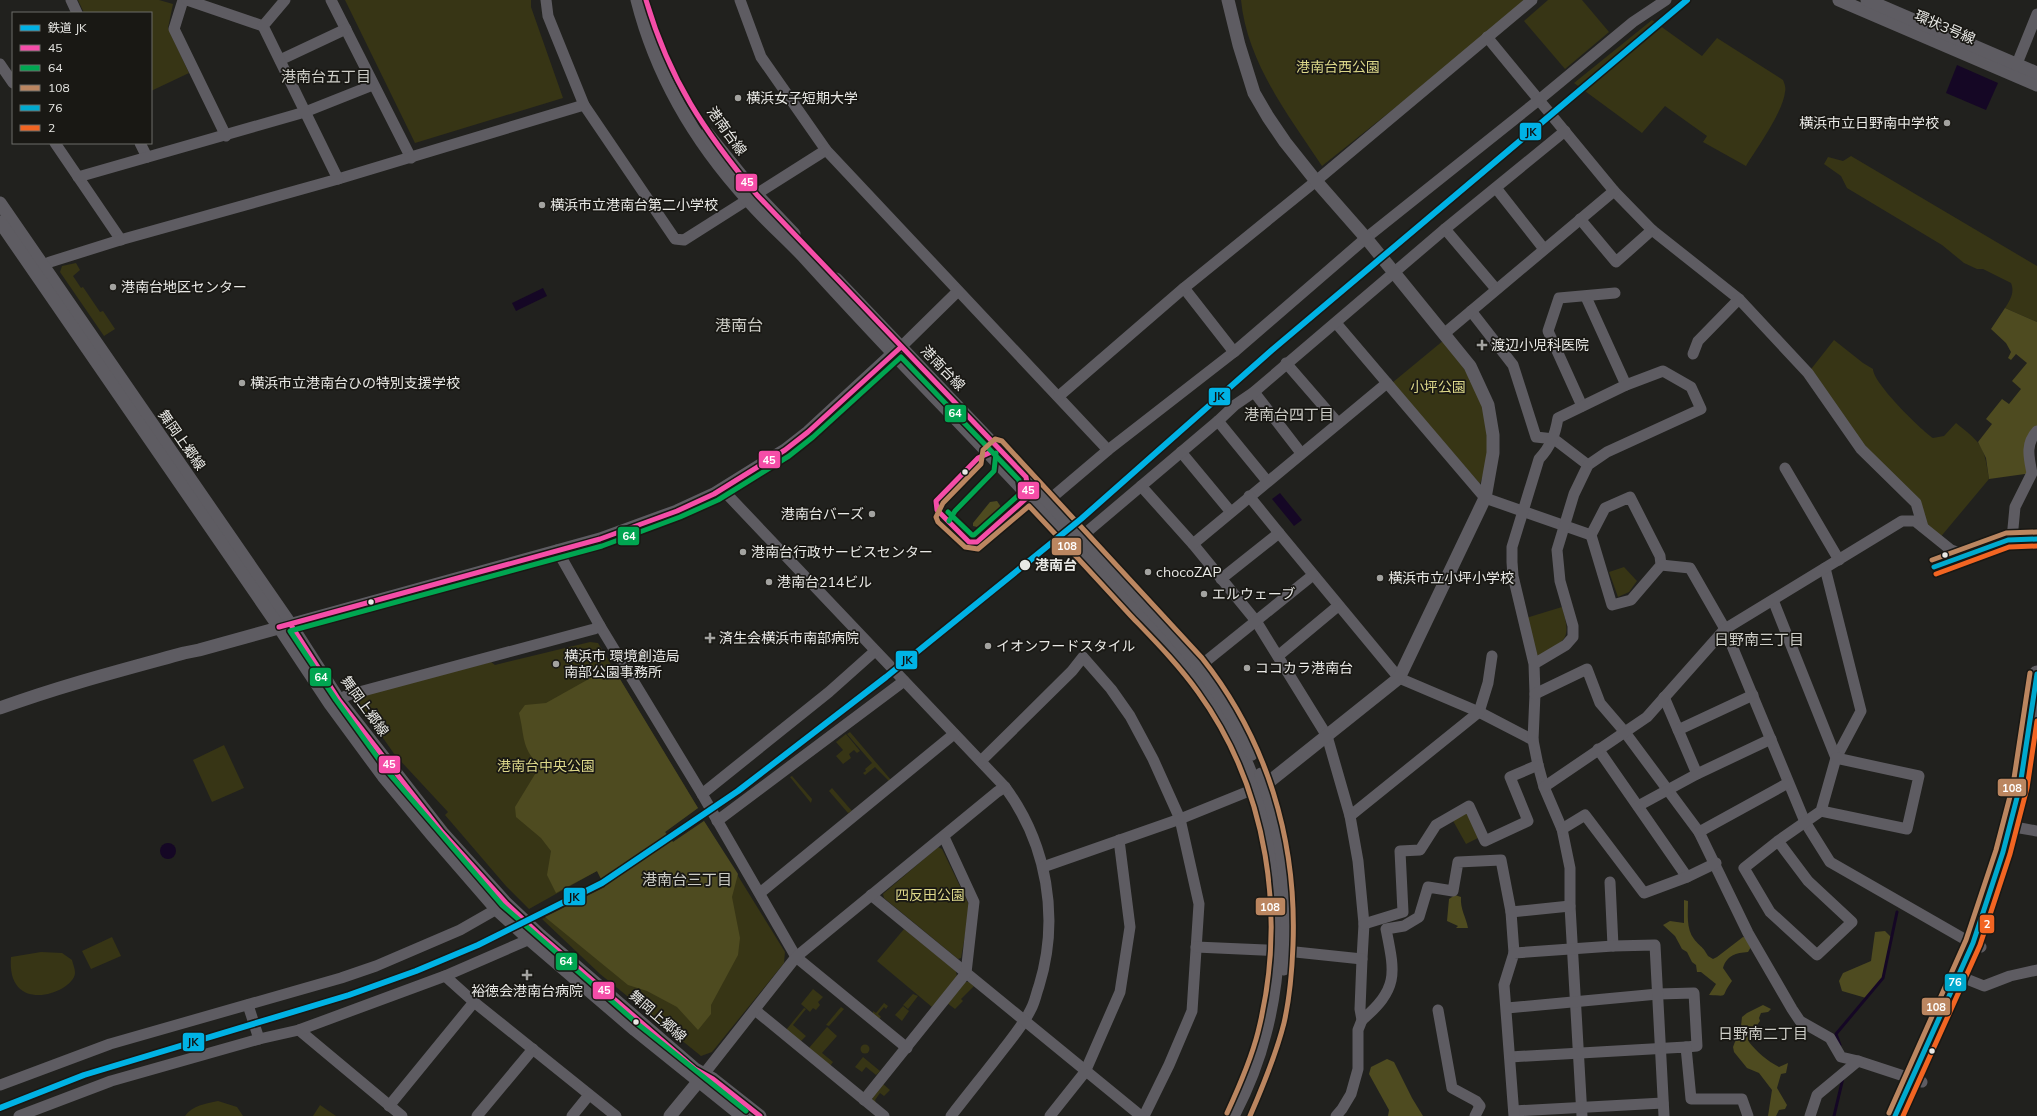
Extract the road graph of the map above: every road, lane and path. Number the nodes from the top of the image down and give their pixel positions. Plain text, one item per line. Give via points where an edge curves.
1 (71, 0) edge
2 (183, 0) edge
3 (187, 0) edge
4 (285, 0) edge
5 (331, 0) edge
6 (546, 0) edge
7 (637, 0) edge
8 (646, 0) edge
9 (740, 0) edge
10 (1228, 0) edge
11 (1532, 0) edge
12 (1666, 0) edge
13 (1839, 0) edge
14 (1867, 0) edge
15 (77, 12) edge
16 (2037, 14) edge
17 (263, 26) junction
18 (346, 29) junction
19 (1487, 37) junction
20 (280, 60) junction
21 (0, 65) edge
22 (2015, 69) junction
23 (2037, 73) edge
24 (12, 82) edge
25 (373, 85) junction
26 (2037, 85) edge
27 (1540, 99) junction
28 (584, 106) junction
29 (305, 112) junction
30 (1565, 131) junction
31 (226, 136) junction
32 (56, 144) edge
33 (140, 144) edge
34 (826, 150) junction
35 (147, 157) junction
36 (411, 158) junction
37 (78, 177) junction
38 (338, 179) junction
39 (1316, 181) junction
40 (1496, 188) junction
41 (1614, 191) junction
42 (753, 198) junction
43 (0, 203) edge
44 (1580, 219) junction
45 (0, 222) edge
46 (1445, 229) junction
47 (1652, 230) junction
48 (1366, 238) junction
49 (121, 240) junction
50 (1544, 249) junction
51 (39, 267) junction
52 (1394, 273) junction
53 (1184, 288) junction
54 (1496, 289) junction
55 (958, 291) junction
56 (1615, 294) dead end
57 (1586, 297) junction
58 (1739, 299) junction
59 (1471, 310) junction
60 (1336, 323) junction
61 (1445, 333) junction
62 (897, 350) junction
63 (1234, 352) junction
64 (1693, 354) dead end
65 (1286, 363) junction
66 (1387, 383) junction
67 (1626, 385) junction
68 (1254, 392) junction
69 (1059, 396) junction
70 (1582, 406) junction
71 (1218, 421) junction
72 (1338, 423) junction
73 (2037, 431) edge
74 (1554, 439) junction
75 (1108, 450) junction
76 (1181, 452) junction
77 (1301, 453) junction
78 (1588, 465) junction
79 (1785, 468) dead end
80 (1267, 481) junction
81 (1141, 486) junction
82 (722, 489) junction
83 (1249, 496) junction
84 (1485, 498) junction
85 (1044, 504) junction
86 (1230, 512) junction
87 (1523, 512) junction
88 (1565, 525) junction
89 (1923, 527) junction
90 (1279, 533) junction
91 (1591, 535) junction
92 (2012, 539) junction
93 (2037, 539) edge
94 (1077, 540) junction
95 (1193, 544) junction
96 (557, 550) junction
97 (1839, 560) junction
98 (1661, 565) junction
99 (1825, 568) junction
100 (1313, 575) junction
101 (1221, 579) junction
102 (1773, 600) junction
103 (1338, 606) junction
104 (1256, 621) junction
105 (285, 626) junction
106 (600, 626) junction
107 (1725, 629) junction
108 (875, 651) junction
109 (1278, 656) junction
110 (1492, 656) dead end
111 (1534, 664) junction
112 (1200, 666) junction
113 (2037, 674) edge
114 (1399, 678) junction
115 (904, 682) junction
116 (1535, 694) junction
117 (1753, 695) junction
118 (1664, 697) junction
119 (334, 702) junction
120 (0, 708) edge
121 (1479, 712) junction
122 (1678, 730) junction
123 (1624, 731) junction
124 (954, 734) junction
125 (1327, 736) junction
126 (1771, 739) junction
127 (1533, 740) junction
128 (1598, 749) junction
129 (2037, 755) edge
130 (1836, 758) junction
131 (981, 761) junction
132 (1538, 765) junction
133 (1697, 774) junction
134 (1788, 783) junction
135 (1006, 787) junction
136 (1261, 787) junction
137 (1544, 787) junction
138 (1668, 789) junction
139 (702, 794) junction
140 (1638, 806) junction
141 (1821, 811) junction
142 (1350, 816) junction
143 (1180, 819) junction
144 (717, 821) junction
145 (1805, 822) junction
146 (2020, 828) junction
147 (1562, 830) junction
148 (2037, 831) edge
149 (1699, 832) junction
150 (944, 837) junction
151 (1119, 840) junction
152 (1778, 841) junction
153 (1716, 864) junction
154 (1043, 867) junction
155 (1687, 877) junction
156 (1610, 882) dead end
157 (760, 893) junction
158 (871, 895) junction
159 (501, 906) junction
160 (1570, 906) junction
161 (1511, 912) junction
162 (1364, 924) junction
163 (535, 938) junction
164 (1977, 945) junction
165 (1613, 946) junction
166 (1196, 947) junction
167 (1573, 949) junction
168 (1281, 950) junction
169 (1514, 953) junction
170 (796, 957) junction
171 (1362, 959) junction
172 (2037, 970) edge
173 (966, 973) junction
174 (445, 976) junction
175 (1964, 978) junction
176 (1658, 994) junction
177 (474, 1002) junction
178 (1575, 1002) junction
179 (249, 1008) junction
180 (1507, 1008) junction
181 (755, 1010) junction
182 (1438, 1010) dead end
183 (1024, 1020) junction
184 (1362, 1020) junction
185 (299, 1030) junction
186 (259, 1038) junction
187 (1686, 1047) junction
188 (907, 1048) junction
189 (1661, 1048) junction
190 (533, 1049) junction
191 (1578, 1054) junction
192 (1510, 1057) junction
193 (1850, 1061) junction
194 (1085, 1072) junction
195 (701, 1078) junction
196 (1917, 1081) junction
197 (0, 1085) edge
198 (589, 1095) junction
199 (864, 1100) junction
200 (1663, 1103) junction
201 (389, 1106) junction
202 (1582, 1112) edge
203 (1472, 1113) edge
204 (1514, 1113) edge
205 (19, 1116) edge
206 (402, 1116) edge
207 (477, 1116) edge
208 (572, 1116) edge
209 (616, 1116) edge
210 (670, 1116) edge
211 (742, 1116) edge
212 (760, 1116) edge
213 (884, 1116) edge
214 (951, 1116) edge
215 (1050, 1116) edge
216 (1141, 1116) edge
217 (1144, 1116) edge
218 (1233, 1116) edge
219 (1242, 1116) edge
220 (1336, 1116) edge
221 (1664, 1116) edge
222 (1748, 1116) edge
223 (1810, 1116) edge
224 (1895, 1116) edge
225 (1906, 1116) edge

1 - 15 street
2 - 31 street via 174,29
3 - 17 street
4 - 17 street
5 - 18 street
6 - 28 street via 548,16
7 - 42 street, 港南台線 via 648,39 678,103 702,142
8 - 42 street, 港南台線 via 659,41 682,94
9 - 34 street via 761,57
10 - 39 street via 1254,93 1285,142
11 - 19 street
12 - 27 street via 1633,22
13 - 22 street, 環状3号線
14 - 22 street, 環状3号線
16 - 22 street
17 - 20 street
18 - 20 street
18 - 25 street
19 - 27 street
19 - 39 street
20 - 29 street
21 - 24 street
22 - 23 street, 環状3号線
22 - 26 street, 環状3号線
25 - 29 street
25 - 36 street
27 - 30 street
27 - 48 street
28 - 36 street
28 - 42 street via 675,239 684,240
29 - 31 street
29 - 38 street
30 - 40 street
30 - 41 street
31 - 35 street
32 - 37 street
33 - 35 street
34 - 42 street
34 - 55 street
35 - 37 street
36 - 38 street
37 - 49 street
38 - 49 street
39 - 48 street
39 - 53 street
40 - 46 street
40 - 50 street
41 - 44 street
41 - 47 street
42 - 62 street, 港南台線 via 797,250
43 - 51 street, 舞岡上郷線
44 - 47 street via 1616,262
44 - 50 street
45 - 51 street, 舞岡上郷線
46 - 52 street
46 - 54 street
47 - 58 street
48 - 52 street
48 - 63 street
49 - 51 street
50 - 54 street
51 - 105 street, 舞岡上郷線
52 - 60 street
52 - 61 street
53 - 63 street
53 - 69 street
54 - 59 street
55 - 62 street
55 - 69 street
56 - 57 street
57 - 67 street
57 - 70 street via 1559,298 1548,332
58 - 64 street via 1698,341
58 - 89 street via 1808,373 1861,449 1916,503
59 - 61 street
59 - 74 street via 1513,365 1536,437
60 - 65 street
60 - 66 street
61 - 84 street via 1470,366 1488,405 1493,447
62 - 82 street via 808,432 785,450
62 - 85 street, 港南台線
63 - 75 street
65 - 68 street
65 - 72 street
66 - 72 street
66 - 84 street
67 - 70 street
67 - 78 street via 1663,370 1691,387 1701,409 1607,452
68 - 71 street
68 - 77 street
69 - 75 street
70 - 74 street via 1558,418
71 - 76 street
71 - 80 street
72 - 77 street
73 - 92 street via 2030,443 2028,455 2032,473 2014,507
74 - 78 street
74 - 87 street via 1539,459
75 - 85 street
76 - 81 street
76 - 86 street
77 - 80 street
78 - 88 street via 1574,494
79 - 97 street
80 - 83 street
81 - 94 street
81 - 95 street
82 - 96 street via 638,526
82 - 108 street
83 - 86 street
83 - 90 street
84 - 87 street
84 - 114 street
85 - 94 street, 港南台線
86 - 95 street
87 - 88 street
87 - 111 street via 1512,547 1513,576
88 - 91 street
88 - 111 street via 1557,550 1560,581 1573,626 1573,637 1566,646
89 - 92 street via 1951,550 1965,555
89 - 97 street via 1915,521 1902,521
90 - 100 street
90 - 101 street
91 - 98 street via 1605,508 1630,497 1660,556
91 - 98 street via 1612,605 1631,600
92 - 93 street
94 - 112 street, 港南台線
94 - 136 street, 港南台線 via 1201,683 1218,707
95 - 101 street
96 - 105 street
96 - 106 street
97 - 99 street
98 - 107 street via 1690,568
99 - 102 street
99 - 130 street via 1861,711
100 - 103 street
100 - 104 street
101 - 104 street
102 - 107 street
102 - 130 street
103 - 109 street
103 - 114 street
104 - 109 street
104 - 112 street
105 - 119 street, 舞岡上郷線
105 - 120 street via 70,685
106 - 119 street via 348,695
106 - 139 street
107 - 117 street
107 - 118 street
108 - 115 street
108 - 139 street via 829,692
109 - 125 street
110 - 121 street via 1488,684
111 - 116 street
112 - 136 street, 港南台線 via 1235,718
113 - 164 main road via 2018,793
114 - 121 street
114 - 125 street
115 - 124 street
115 - 144 street
116 - 123 street via 1587,669 1600,703
116 - 127 street
117 - 122 street
117 - 126 street
118 - 122 street
118 - 123 street via 1647,717
119 - 159 street, 舞岡上郷線
121 - 127 street
121 - 142 street
122 - 133 street
123 - 128 street
123 - 138 street
124 - 131 street
124 - 157 street
125 - 136 street
125 - 142 street
126 - 133 street
126 - 134 street
127 - 132 street
128 - 137 street
128 - 140 street
129 - 146 main road
130 - 141 street
130 - 141 street via 1919,776 1906,829
131 - 135 street
131 - 143 street via 1072,671 1082,657 1111,689 1130,716
132 - 137 street
132 - 162 street via 1510,778 1528,821 1485,841 1469,806 1436,825 1420,850 1400,851 1403,912
133 - 138 street
134 - 145 street
134 - 149 street
135 - 150 street
135 - 154 street via 1031,829
136 - 143 street
136 - 168 street via 1274,818 1283,861 1287,906
137 - 147 street
138 - 140 street
138 - 149 street
139 - 144 street
140 - 155 street
141 - 145 street
142 - 162 street via 1359,868
143 - 151 street
143 - 166 street via 1199,904
144 - 157 street
145 - 152 street
145 - 164 street via 1830,862
146 - 148 street
146 - 164 main road via 2005,880
147 - 155 street via 1586,815 1644,893
147 - 160 street via 1570,868
149 - 153 street
150 - 158 street
150 - 173 street via 974,902
151 - 154 street
151 - 194 street via 1130,927 1120,992
152 - 152 street via 1744,868 1770,912 1817,955 1852,922 1808,881
153 - 155 street
153 - 193 street via 1748,933 1800,1021 1830,1038
154 - 183 street via 1048,892 1048,947 1031,1010
156 - 165 street
157 - 170 street
158 - 170 street
158 - 173 street
159 - 163 street, 舞岡上郷線
159 - 179 street via 460,930 376,966
160 - 161 street
160 - 167 street
161 - 169 street
161 - 184 street via 1501,860 1458,862 1453,891 1428,887 1419,917 1404,926 1386,929 1393,979 1387,993
162 - 171 street
163 - 174 street
163 - 195 street, 舞岡上郷線 via 635,1030
164 - 175 main road
165 - 167 street
165 - 176 street via 1655,945
166 - 168 street
166 - 217 street via 1192,1011
167 - 169 street
167 - 178 street
168 - 171 street
168 - 218 street via 1263,1040
168 - 219 street via 1280,1007 1269,1049
169 - 180 street via 1504,985
170 - 181 street
170 - 188 street
171 - 184 street
172 - 175 street via 2010,976 1984,986
173 - 183 street
173 - 188 street
174 - 177 street
174 - 185 street
175 - 196 main road
176 - 178 street
176 - 187 street via 1694,993 1697,1046
176 - 189 street
177 - 190 street
177 - 201 street
178 - 180 street
178 - 191 street
179 - 186 street
179 - 197 street via 110,1044
180 - 192 street
181 - 195 street
181 - 199 street
182 - 203 street via 1452,1088 1476,1101 1480,1106
183 - 194 street
183 - 214 street
184 - 220 street via 1358,1030 1356,1080
185 - 186 street
185 - 201 street
186 - 205 street via 111,1081
187 - 189 street
187 - 222 street via 1691,1099 1742,1099
188 - 199 street
189 - 191 street
189 - 200 street
190 - 198 street
190 - 207 street
191 - 192 street
191 - 202 street
192 - 204 street
193 - 196 street
193 - 223 street via 1837,1078 1817,1095
194 - 215 street
194 - 216 street
195 - 210 street
195 - 211 street, 舞岡上郷線
195 - 212 street, 舞岡上郷線
196 - 224 main road
196 - 225 main road
198 - 208 street
198 - 209 street
199 - 213 street
200 - 202 street
200 - 221 street
201 - 206 street
202 - 204 street

